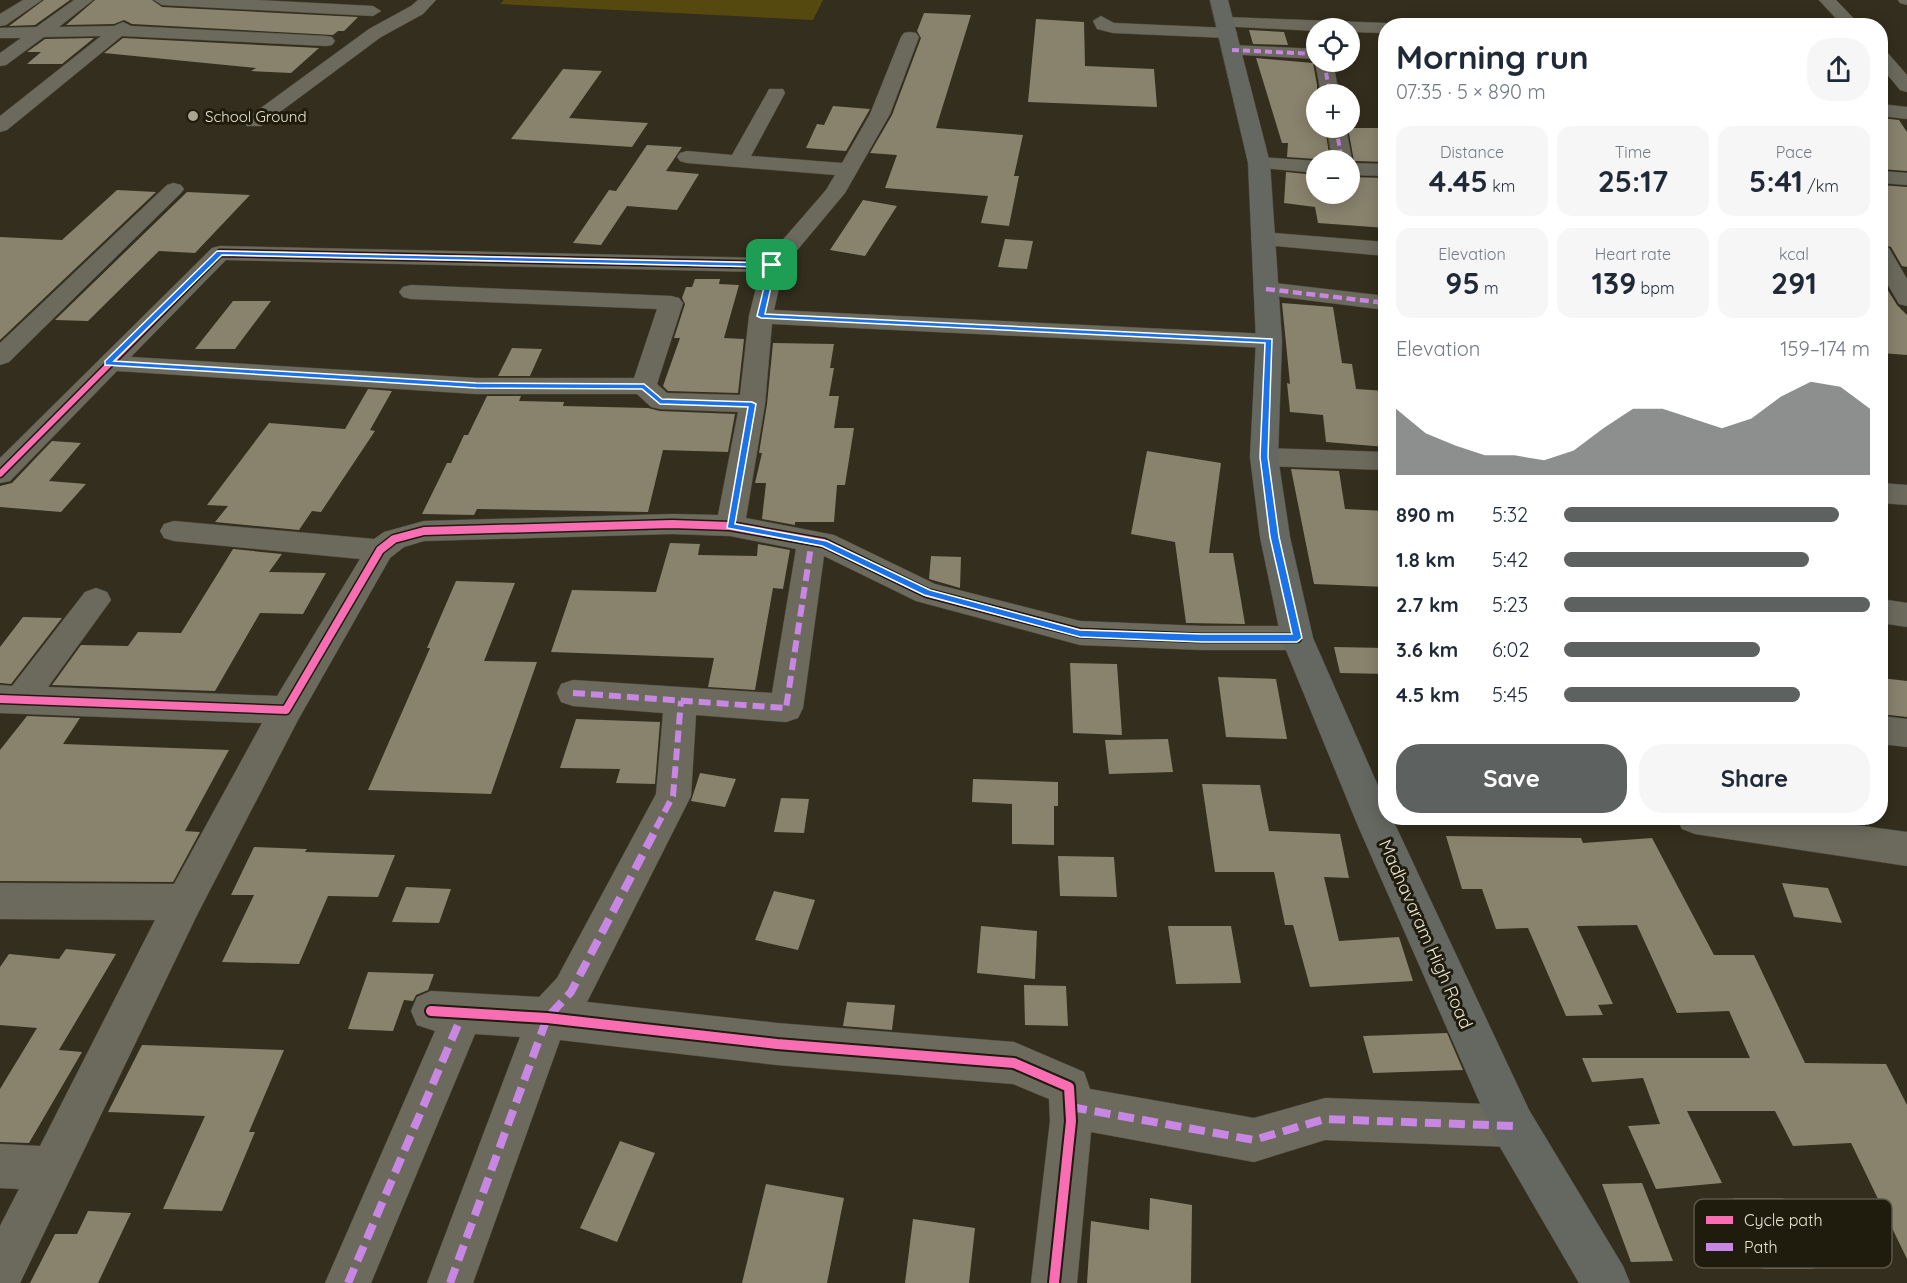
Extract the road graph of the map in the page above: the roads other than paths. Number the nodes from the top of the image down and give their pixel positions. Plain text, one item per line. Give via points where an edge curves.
1 (34, 0) edge
2 (85, 0) edge
3 (162, 0) edge
4 (428, 0) edge
5 (1827, 0) edge
6 (144, 8) edge
7 (373, 11) dead end
8 (1845, 18) edge
9 (0, 21) edge
10 (1101, 21) dead end
11 (1226, 26) edge
12 (1378, 28) edge
13 (119, 31) junction
14 (0, 33) edge
15 (41, 33) junction
16 (910, 37) dead end
17 (326, 40) dead end
18 (1306, 51) edge
19 (0, 61) edge
20 (1888, 64) edge
21 (1907, 86) edge
22 (776, 93) dead end
23 (1888, 111) edge
24 (1907, 112) edge
25 (254, 122) dead end
26 (0, 126) edge
27 (687, 157) dead end
28 (738, 161) junction
29 (1259, 163) junction
30 (1306, 166) edge
31 (1360, 169) edge
32 (847, 170) junction
33 (1378, 170) edge
34 (1888, 178) edge
35 (1907, 179) edge
36 (174, 189) dead end
37 (1262, 239) junction
38 (1378, 248) edge
39 (772, 265) junction
40 (1888, 271) edge
41 (1266, 289) junction
42 (411, 292) dead end
43 (1378, 302) edge
44 (1901, 305) edge
45 (761, 316) junction
46 (1269, 340) junction
47 (0, 357) edge
48 (108, 363) junction
49 (644, 386) junction
50 (752, 404) junction
51 (1264, 457) junction
52 (1378, 461) edge
53 (0, 474) edge
54 (1888, 494) edge
55 (1907, 495) edge
56 (730, 526) junction
57 (174, 531) dead end
58 (812, 540) junction
59 (381, 550) junction
60 (96, 600) dead end
61 (1888, 612) edge
62 (1907, 615) edge
63 (1297, 638) junction
64 (573, 693) dead end
65 (10, 699) edge
66 (681, 701) junction
67 (286, 710) junction
68 (1888, 731) edge
69 (1907, 733) edge
70 (1743, 825) edge
71 (1907, 849) edge
72 (0, 901) edge
73 (184, 902) junction
74 (547, 1018) junction
75 (1071, 1107) junction
76 (1513, 1126) junction
77 (0, 1166) edge
78 (53, 1169) junction
79 (0, 1275) edge
80 (348, 1283) edge
81 (450, 1283) edge
82 (1054, 1283) edge
83 (1606, 1283) edge

1 - 9 street
2 - 15 street
3 - 7 street
4 - 25 street via 375,33
5 - 8 street
6 - 13 street
10 - 11 street via 1113,28
11 - 12 street
11 - 18 street
11 - 29 main road, Madhavaram High Road
13 - 15 street
13 - 17 street
13 - 26 street
14 - 15 street
15 - 19 street
16 - 32 street via 880,114
20 - 21 street
22 - 28 street
23 - 24 street
27 - 28 street
28 - 32 street
29 - 30 street
29 - 37 main road, Madhavaram High Road
31 - 33 street
32 - 39 street via 835,193
34 - 35 street
36 - 47 street
37 - 38 street
37 - 41 main road, Madhavaram High Road
39 - 45 street
39 - 48 street via 220,253
40 - 44 street
41 - 43 street
41 - 46 main road, Madhavaram High Road
42 - 49 street via 671,303
45 - 46 street
45 - 50 street
46 - 51 main road, Madhavaram High Road
48 - 49 street via 476,386
48 - 53 street
49 - 50 street via 660,401
50 - 56 street
51 - 52 street
51 - 63 main road, Madhavaram High Road via 1275,537
54 - 55 street
56 - 58 street
56 - 59 street via 423,531 394,539
57 - 59 street
58 - 63 street via 927,593 1080,633
58 - 66 street via 786,708
59 - 67 street
60 - 65 street
61 - 62 street
63 - 76 main road, Madhavaram High Road
64 - 66 street
65 - 67 street
66 - 74 street via 673,796 571,992
67 - 73 street
68 - 69 street
70 - 71 street
72 - 73 street
73 - 78 street
74 - 75 street via 777,1044 1014,1063 1069,1087
74 - 80 street via 447,1012
74 - 81 street
75 - 76 street via 1254,1140 1325,1119
75 - 82 street
76 - 83 main road, Madhavaram High Road
77 - 78 street
78 - 79 street

